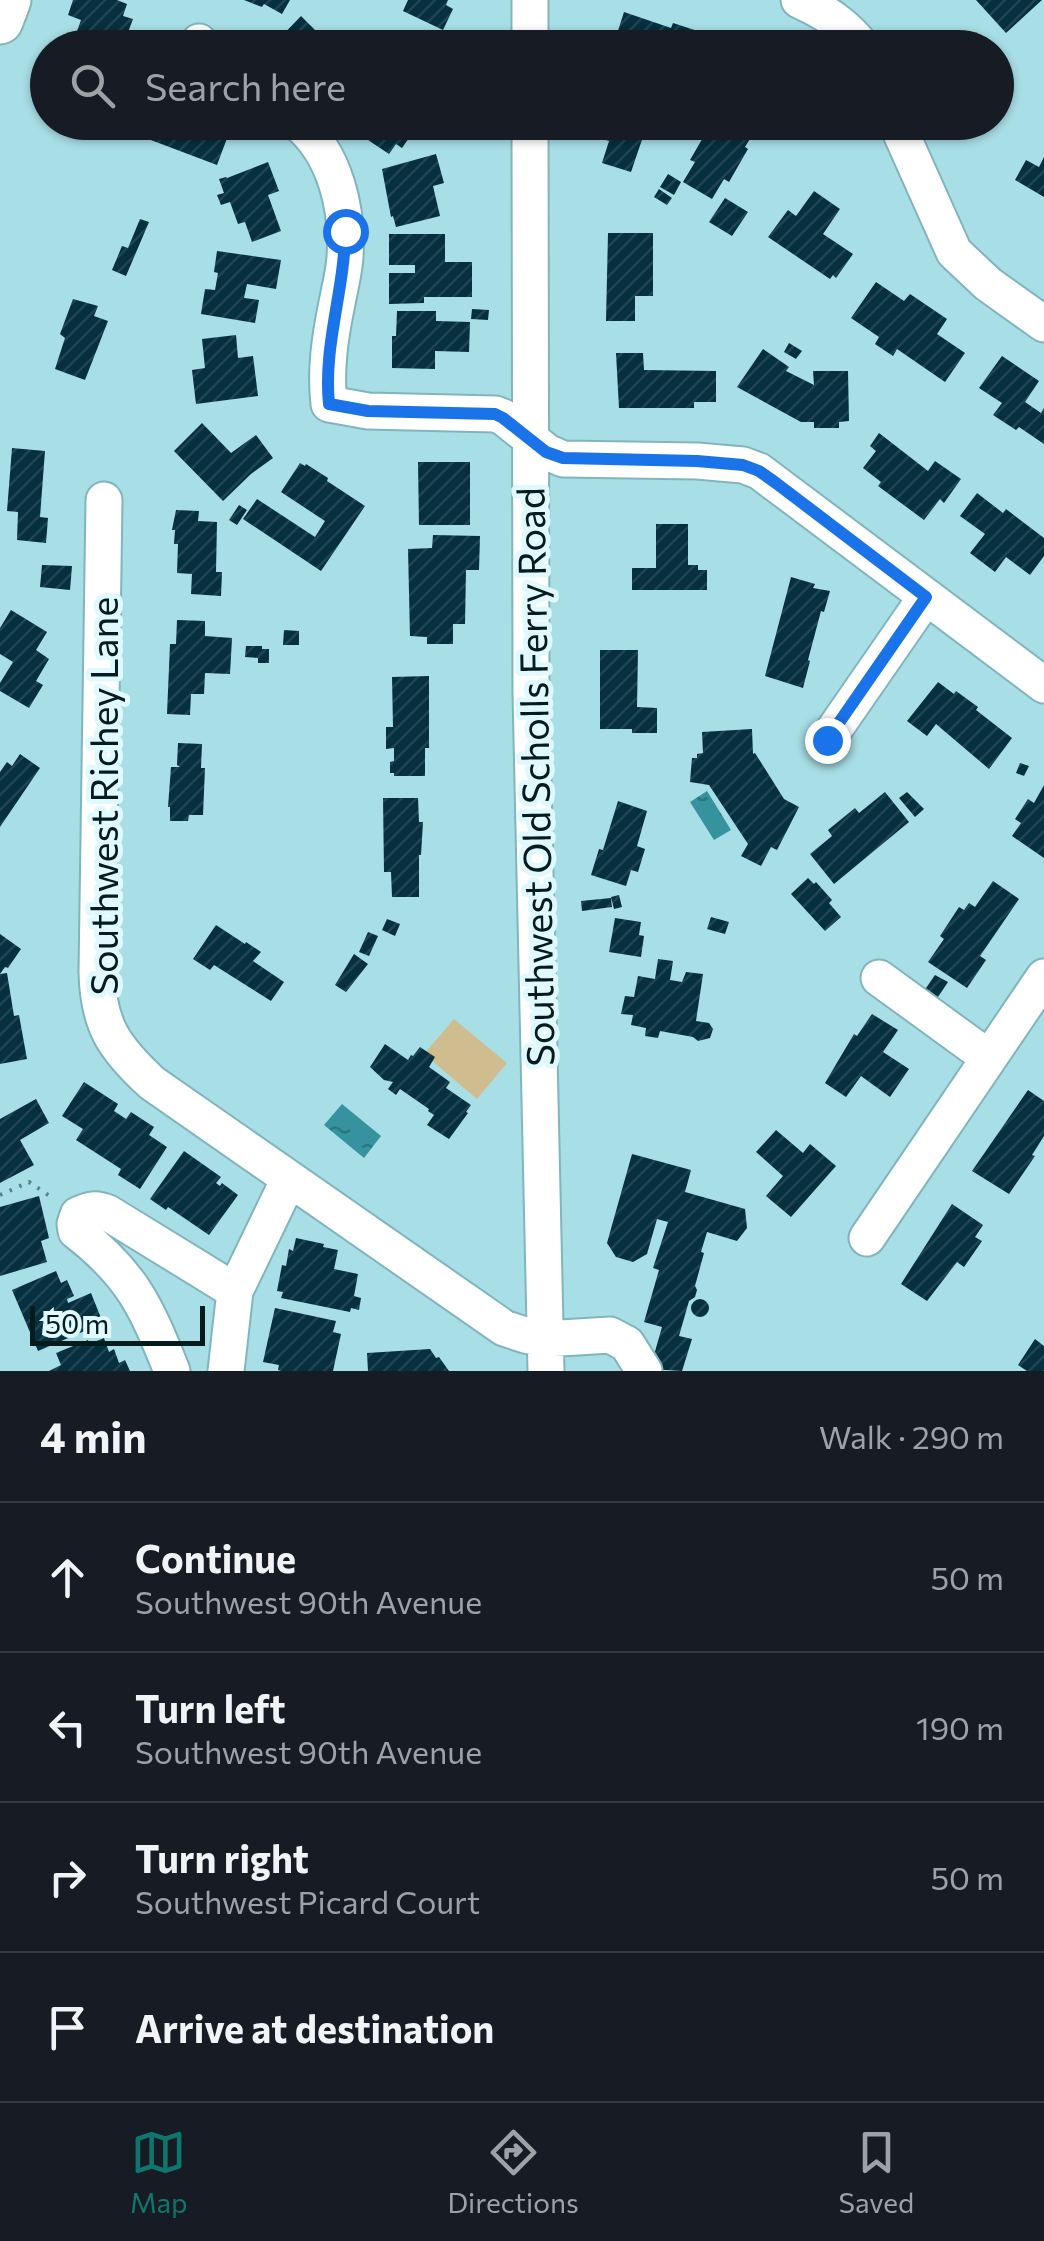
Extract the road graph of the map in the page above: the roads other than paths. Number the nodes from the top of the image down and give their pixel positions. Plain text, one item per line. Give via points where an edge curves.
1 (8, 0) edge
2 (530, 0) edge
3 (799, 0) edge
4 (0, 20) edge
5 (530, 30) edge
6 (848, 30) edge
7 (314, 140) edge
8 (530, 140) edge
9 (904, 140) edge
10 (1044, 324) edge
11 (529, 439) junction
12 (104, 500) dead end
13 (926, 597) junction
14 (1044, 685) edge
15 (827, 740) dead end
16 (1044, 977) edge
17 (879, 978) dead end
18 (989, 1058) junction
19 (290, 1180) junction
20 (867, 1238) dead end
21 (234, 1291) junction
22 (546, 1355) edge
23 (172, 1371) edge
24 (226, 1371) edge
25 (644, 1371) edge

1 - 4 main road
2 - 5 street
3 - 6 street
7 - 11 street via 334,174 345,231 330,338 329,404 495,414
8 - 11 street, Southwest Old Scholls Ferry Road
9 - 10 street via 954,252
11 - 13 street via 563,458 697,461 759,471
11 - 22 street, Southwest Old Scholls Ferry Road
12 - 19 street, Southwest Richey Lane via 96,972 104,1024 152,1082
13 - 14 street
13 - 15 street
16 - 18 street
17 - 18 street
18 - 20 street
19 - 21 street
19 - 22 street, Southwest Richey Lane
21 - 23 street via 108,1213 97,1208 78,1215 76,1232 122,1272 140,1298
21 - 24 street
22 - 25 street via 610,1335 626,1344

